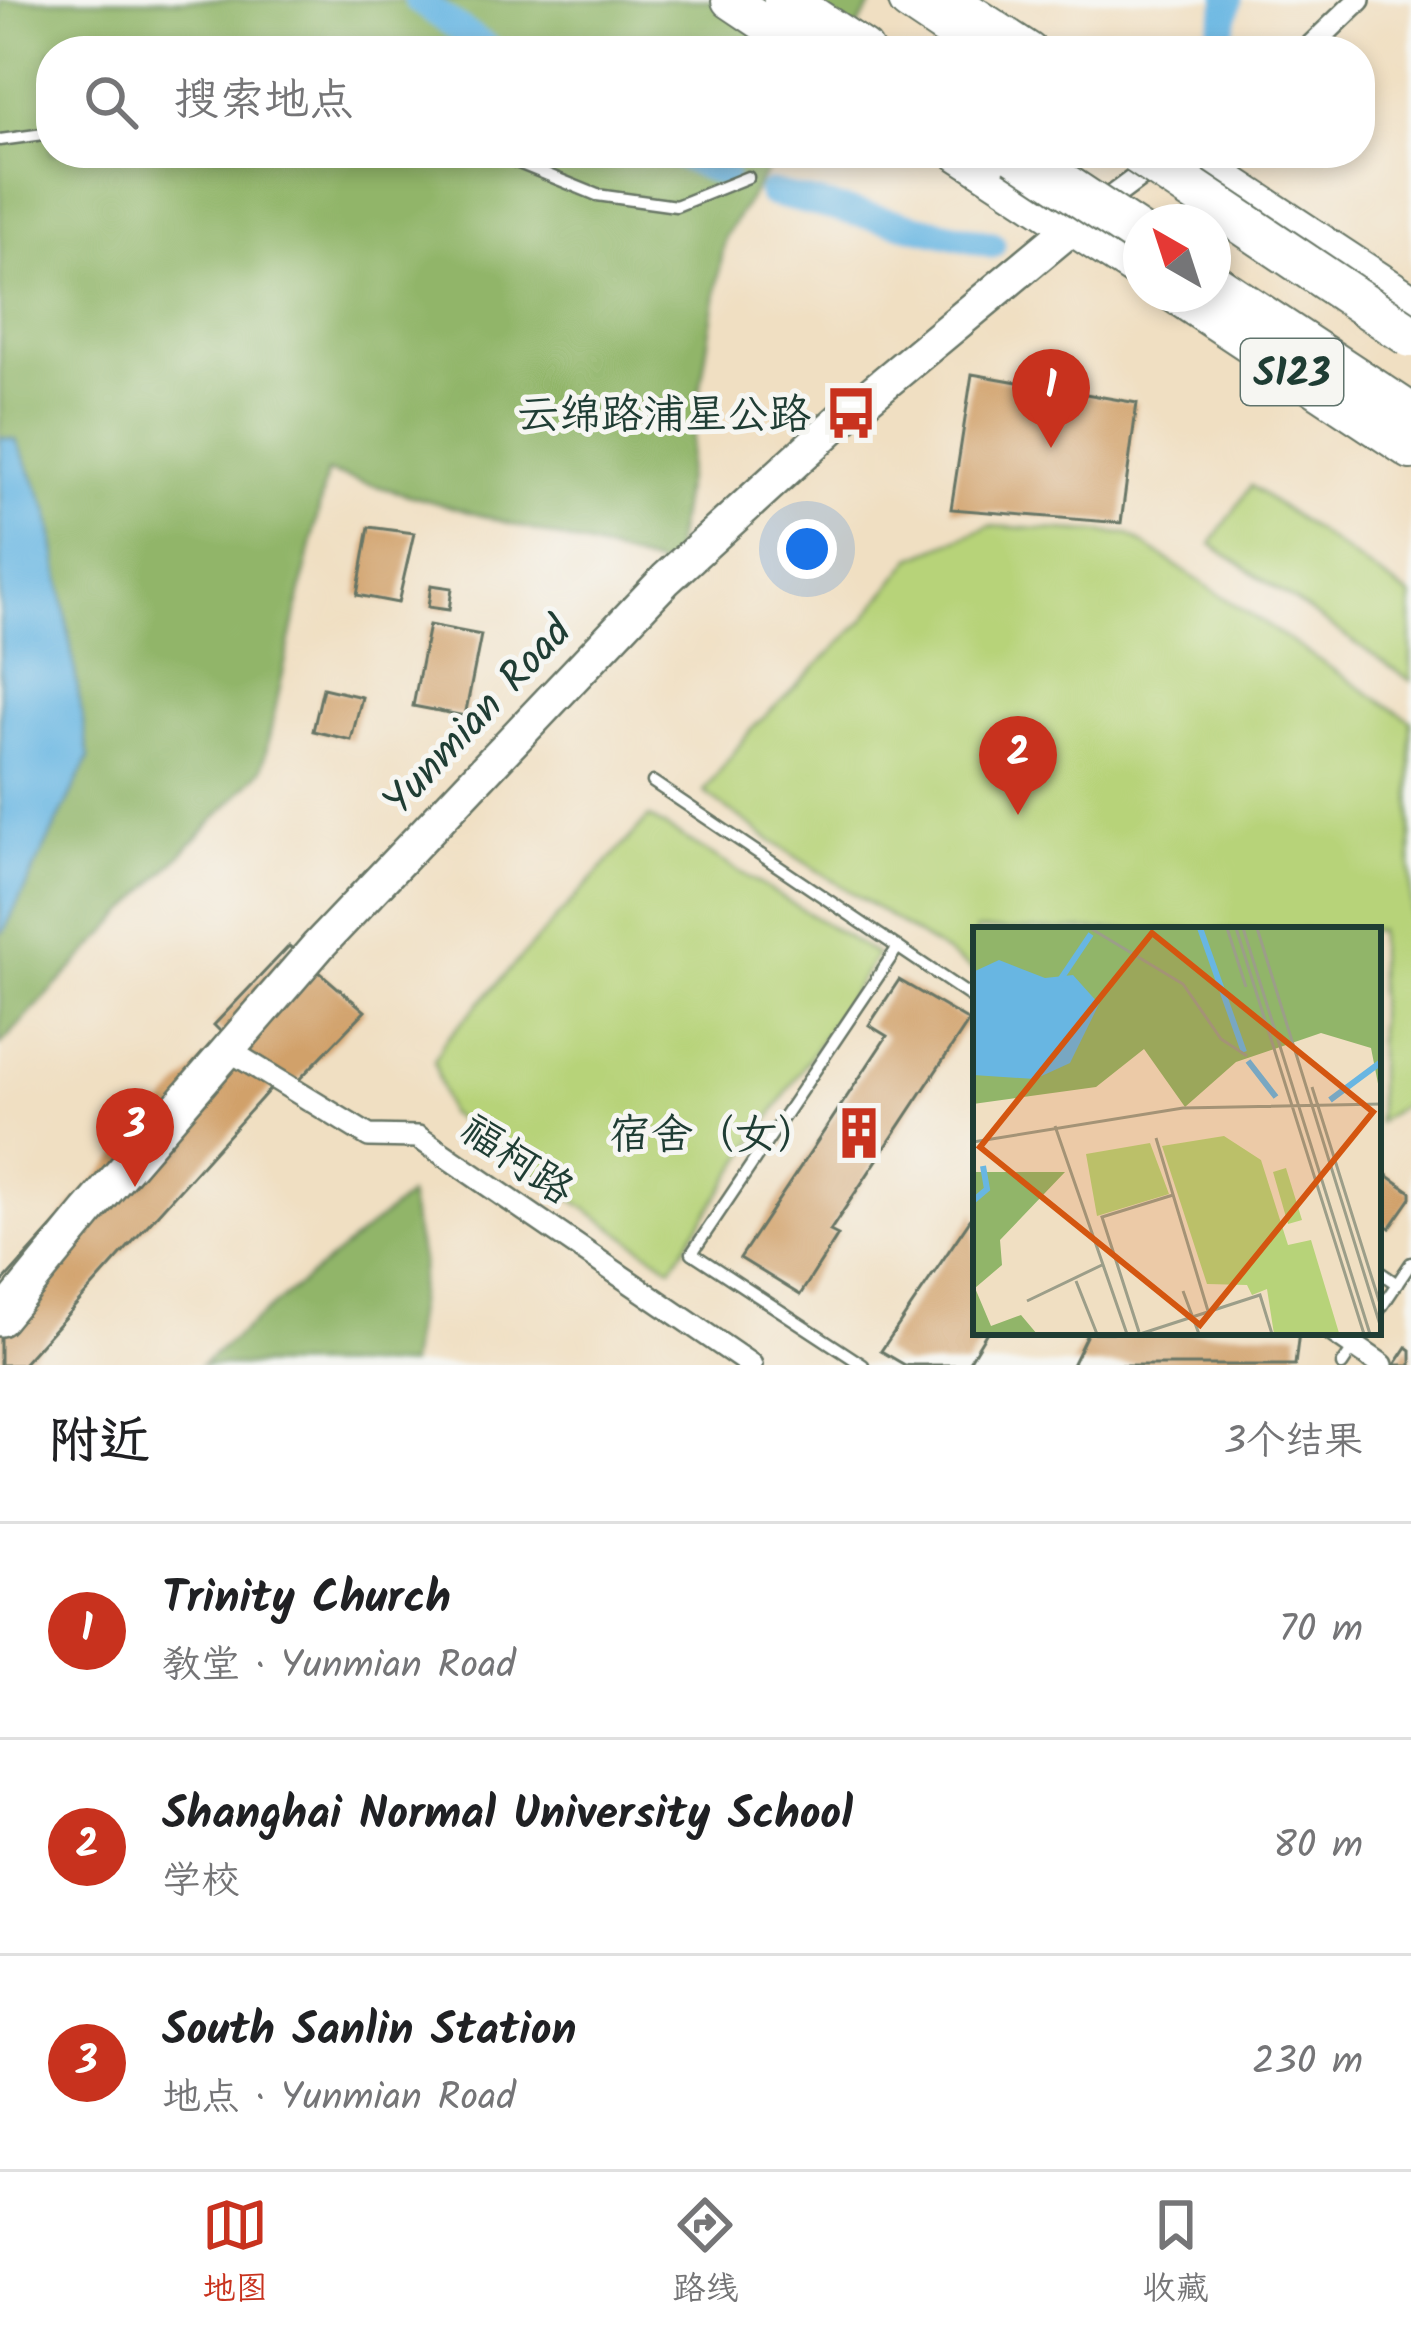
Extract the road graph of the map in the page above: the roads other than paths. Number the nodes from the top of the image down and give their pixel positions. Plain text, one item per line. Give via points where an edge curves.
1 (730, 0) edge
2 (785, 0) edge
3 (910, 0) edge
4 (951, 0) edge
5 (1359, 0) edge
6 (784, 36) edge
7 (839, 36) edge
8 (964, 36) edge
9 (1006, 36) edge
10 (1322, 36) edge
11 (36, 135) edge
12 (0, 140) edge
13 (531, 168) edge
14 (981, 168) edge
15 (1039, 168) edge
16 (1150, 168) edge
17 (1160, 168) edge
18 (1208, 168) edge
19 (748, 177) dead end
20 (1123, 224) edge
21 (1071, 228) junction
22 (1123, 261) edge
23 (1231, 296) edge
24 (1411, 302) edge
25 (1201, 312) edge
26 (1411, 335) edge
27 (1411, 416) edge
28 (1411, 451) edge
29 (653, 782) dead end
30 (898, 947) junction
31 (973, 998) edge
32 (227, 1049) junction
33 (1411, 1263) edge
34 (1381, 1273) edge
35 (1397, 1284) junction
36 (1381, 1308) edge
37 (0, 1319) edge
38 (1354, 1348) edge
39 (751, 1365) edge
40 (863, 1365) edge
41 (1382, 1365) edge

1 - 6 main road
2 - 7 highway
3 - 8 highway
4 - 9 main road
5 - 10 street
11 - 12 lane
13 - 19 lane via 597,195 676,206
14 - 21 main road
15 - 20 highway, bridge
16 - 21 street
17 - 26 highway, bridge
18 - 24 main road
21 - 22 main road
21 - 32 street, Yunmian Road via 666,579
23 - 27 highway
25 - 28 main road, S123
29 - 30 lane
30 - 31 lane
30 - 40 lane via 692,1253
32 - 37 street, Yunmian Road
32 - 39 street, 福柯路 via 369,1136 418,1137
33 - 35 lane
34 - 35 lane
35 - 36 lane
38 - 41 street

